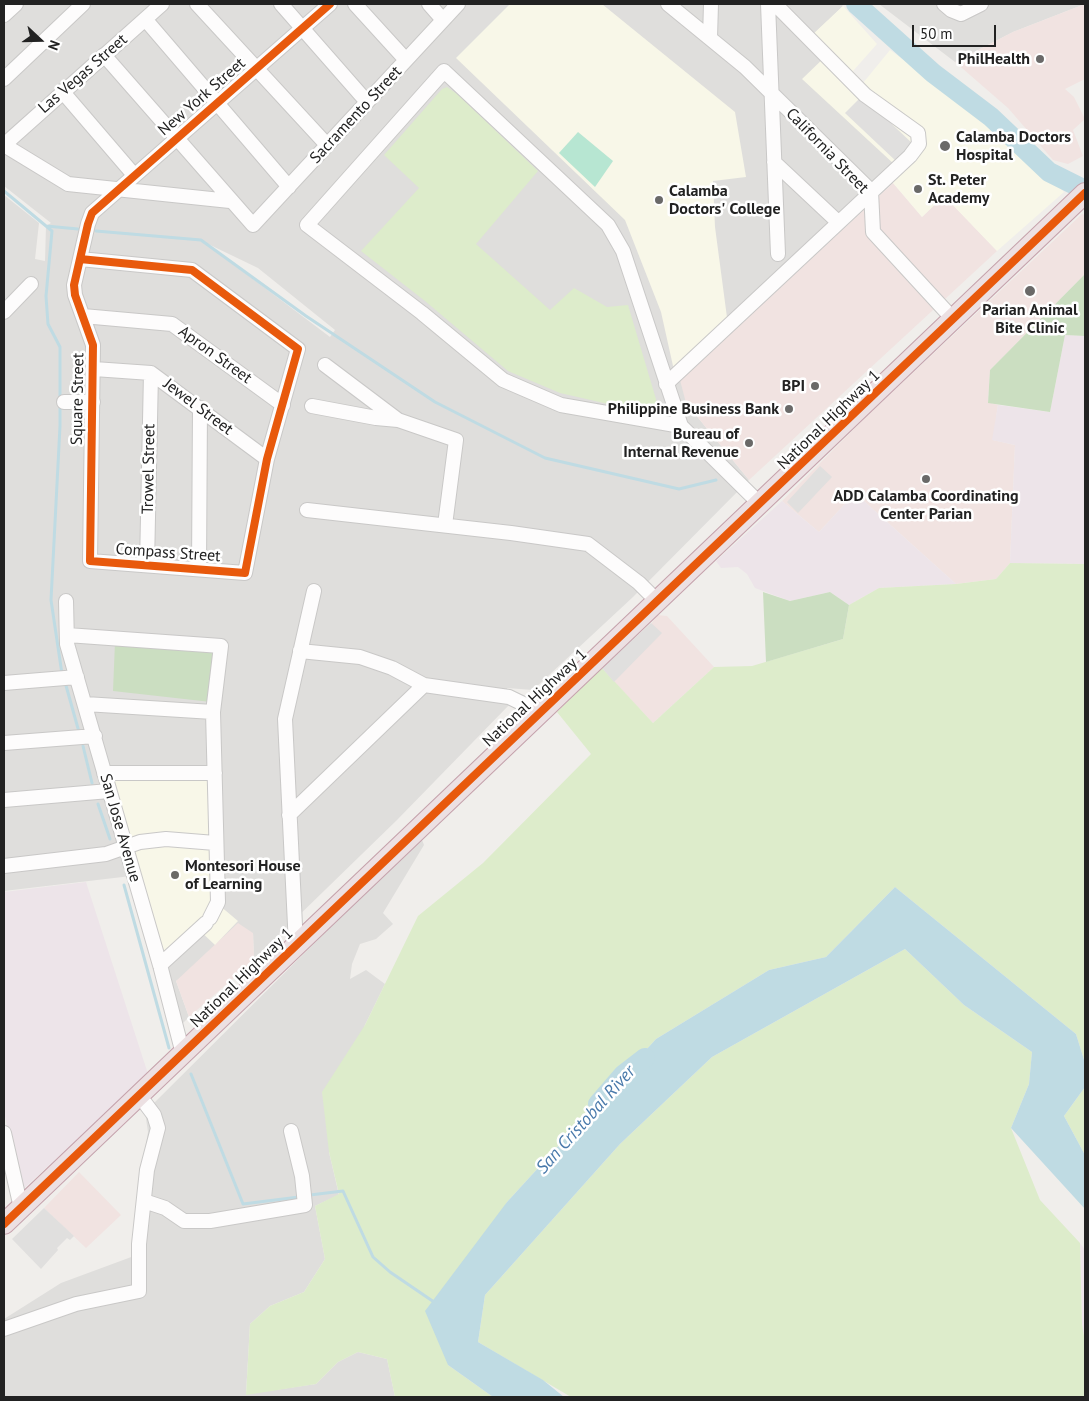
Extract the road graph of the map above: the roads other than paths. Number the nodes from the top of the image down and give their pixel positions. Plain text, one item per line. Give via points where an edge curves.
1 (16, 4) edge
2 (84, 4) edge
3 (162, 4) edge
4 (197, 4) edge
5 (281, 4) edge
6 (330, 4) edge
7 (356, 4) edge
8 (429, 4) edge
9 (458, 4) edge
10 (668, 4) edge
11 (711, 4) edge
12 (768, 4) edge
13 (775, 4) edge
14 (944, 4) edge
15 (981, 4) edge
16 (4, 16) edge
17 (145, 19) junction
18 (443, 20) junction
19 (302, 28) junction
20 (710, 38) junction
21 (104, 55) junction
22 (406, 60) junction
23 (256, 68) junction
24 (4, 78) edge
25 (62, 91) junction
26 (771, 94) junction
27 (367, 102) junction
28 (216, 103) junction
29 (175, 139) junction
30 (4, 144) edge
31 (327, 145) junction
32 (774, 162) junction
33 (134, 175) junction
34 (289, 188) junction
35 (118, 190) junction
36 (871, 191) junction
37 (1085, 193) edge
38 (230, 201) junction
39 (92, 213) joint
40 (838, 222) junction
41 (778, 254) dead end
42 (80, 259) junction
43 (31, 284) dead end
44 (4, 312) edge
45 (83, 316) junction
46 (953, 319) junction
47 (326, 365) dead end
48 (94, 369) junction
49 (152, 373) junction
50 (666, 384) junction
51 (64, 402) dead end
52 (92, 402) junction
53 (282, 405) junction
54 (312, 406) dead end
55 (200, 408) junction
56 (398, 420) junction
57 (680, 426) junction
58 (267, 459) junction
59 (760, 504) junction
60 (307, 510) dead end
61 (445, 525) junction
62 (90, 561) joint
63 (147, 566) junction
64 (198, 569) junction
65 (314, 591) dead end
66 (66, 600) dead end
67 (658, 602) junction
68 (67, 635) junction
69 (300, 651) junction
70 (77, 677) junction
71 (4, 682) edge
72 (424, 685) junction
73 (85, 704) junction
74 (213, 712) junction
75 (540, 712) junction
76 (95, 736) junction
77 (4, 743) edge
78 (215, 772) junction
79 (104, 773) junction
80 (109, 791) junction
81 (4, 800) edge
82 (289, 815) junction
83 (215, 843) junction
84 (125, 848) junction
85 (4, 866) edge
86 (296, 946) junction
87 (160, 965) junction
88 (183, 1054) junction
89 (139, 1096) junction
90 (290, 1131) dead end
91 (4, 1133) edge
92 (144, 1201) junction
93 (20, 1208) junction
94 (4, 1224) edge
95 (4, 1329) edge

1 - 16 street
2 - 24 street
3 - 17 street, Las Vegas Street
4 - 23 street
5 - 19 street
6 - 19 street, New York Street
7 - 22 street
8 - 18 street
9 - 18 street, Sacramento Street
10 - 20 street, California Street
11 - 20 street
12 - 26 street
13 - 36 street via 865,95 918,133 918,144 910,156
14 - 15 street via 961,14
17 - 21 street, Las Vegas Street
17 - 28 street
18 - 22 street, Sacramento Street
19 - 23 street, New York Street
19 - 27 street
20 - 26 street, California Street via 745,66
21 - 25 street, Las Vegas Street
21 - 29 street
22 - 27 street, Sacramento Street
23 - 28 street, New York Street
23 - 31 street
25 - 30 street, Las Vegas Street
25 - 33 street
26 - 32 street
26 - 36 street, California Street
27 - 31 street, Sacramento Street
28 - 29 street, New York Street
28 - 34 street
29 - 33 street, New York Street
29 - 38 street
30 - 35 street via 68,184
31 - 34 street, Sacramento Street
32 - 40 street
32 - 41 street
33 - 35 street, New York Street
34 - 38 street, Sacramento Street via 253,226
35 - 38 street
35 - 39 street, New York Street
36 - 40 street
36 - 46 street, California Street via 873,232
37 - 46 highway, National Highway 1
39 - 42 street, Square Street
40 - 50 street
42 - 45 street, Square Street via 74,285
42 - 53 street via 192,270 200,274 298,349
43 - 44 street
45 - 48 street, Square Street via 93,345
45 - 53 street, Apron Street via 172,324
46 - 59 highway, National Highway 1
47 - 56 street
48 - 49 street, Jewel Street
48 - 52 street, Square Street
49 - 55 street, Jewel Street
49 - 63 street, Trowel Street
50 - 57 street
50 - 57 street via 623,251 608,225 444,71 307,225 503,380 561,405
51 - 52 street
52 - 62 street, Square Street
53 - 58 street
54 - 56 street
55 - 58 street, Jewel Street
55 - 64 street
56 - 61 street via 456,440
57 - 59 street
58 - 64 street, Compass Street via 245,573
59 - 67 highway, National Highway 1
60 - 61 street
61 - 67 street via 588,544 640,583
62 - 63 street, Compass Street
63 - 64 street, Compass Street
65 - 69 street
66 - 68 street, San Jose Avenue
67 - 75 highway, National Highway 1
68 - 70 street, San Jose Avenue
68 - 74 street via 221,646
69 - 72 street via 360,658 392,668
69 - 82 street via 285,719
70 - 71 street
70 - 73 street, San Jose Avenue
72 - 75 street via 509,697
72 - 82 street
73 - 74 street
73 - 76 street, San Jose Avenue
74 - 78 street
75 - 86 highway, National Highway 1
76 - 77 street
76 - 79 street, San Jose Avenue
78 - 79 street
78 - 83 street
79 - 80 street, San Jose Avenue
80 - 81 street
80 - 84 street, San Jose Avenue
82 - 86 street
83 - 84 street via 166,839 140,842
83 - 87 street via 218,902 208,921
84 - 85 street via 106,854
84 - 87 street, San Jose Avenue
86 - 88 highway, National Highway 1
87 - 88 street, San Jose Avenue
88 - 89 highway, National Highway 1
89 - 92 street via 154,1116 158,1128 147,1170
89 - 93 highway, National Highway 1
90 - 92 street via 302,1176 305,1205 210,1221 184,1221 164,1208
91 - 93 street
92 - 95 street via 139,1244 139,1291 76,1304
93 - 94 highway, National Highway 1

